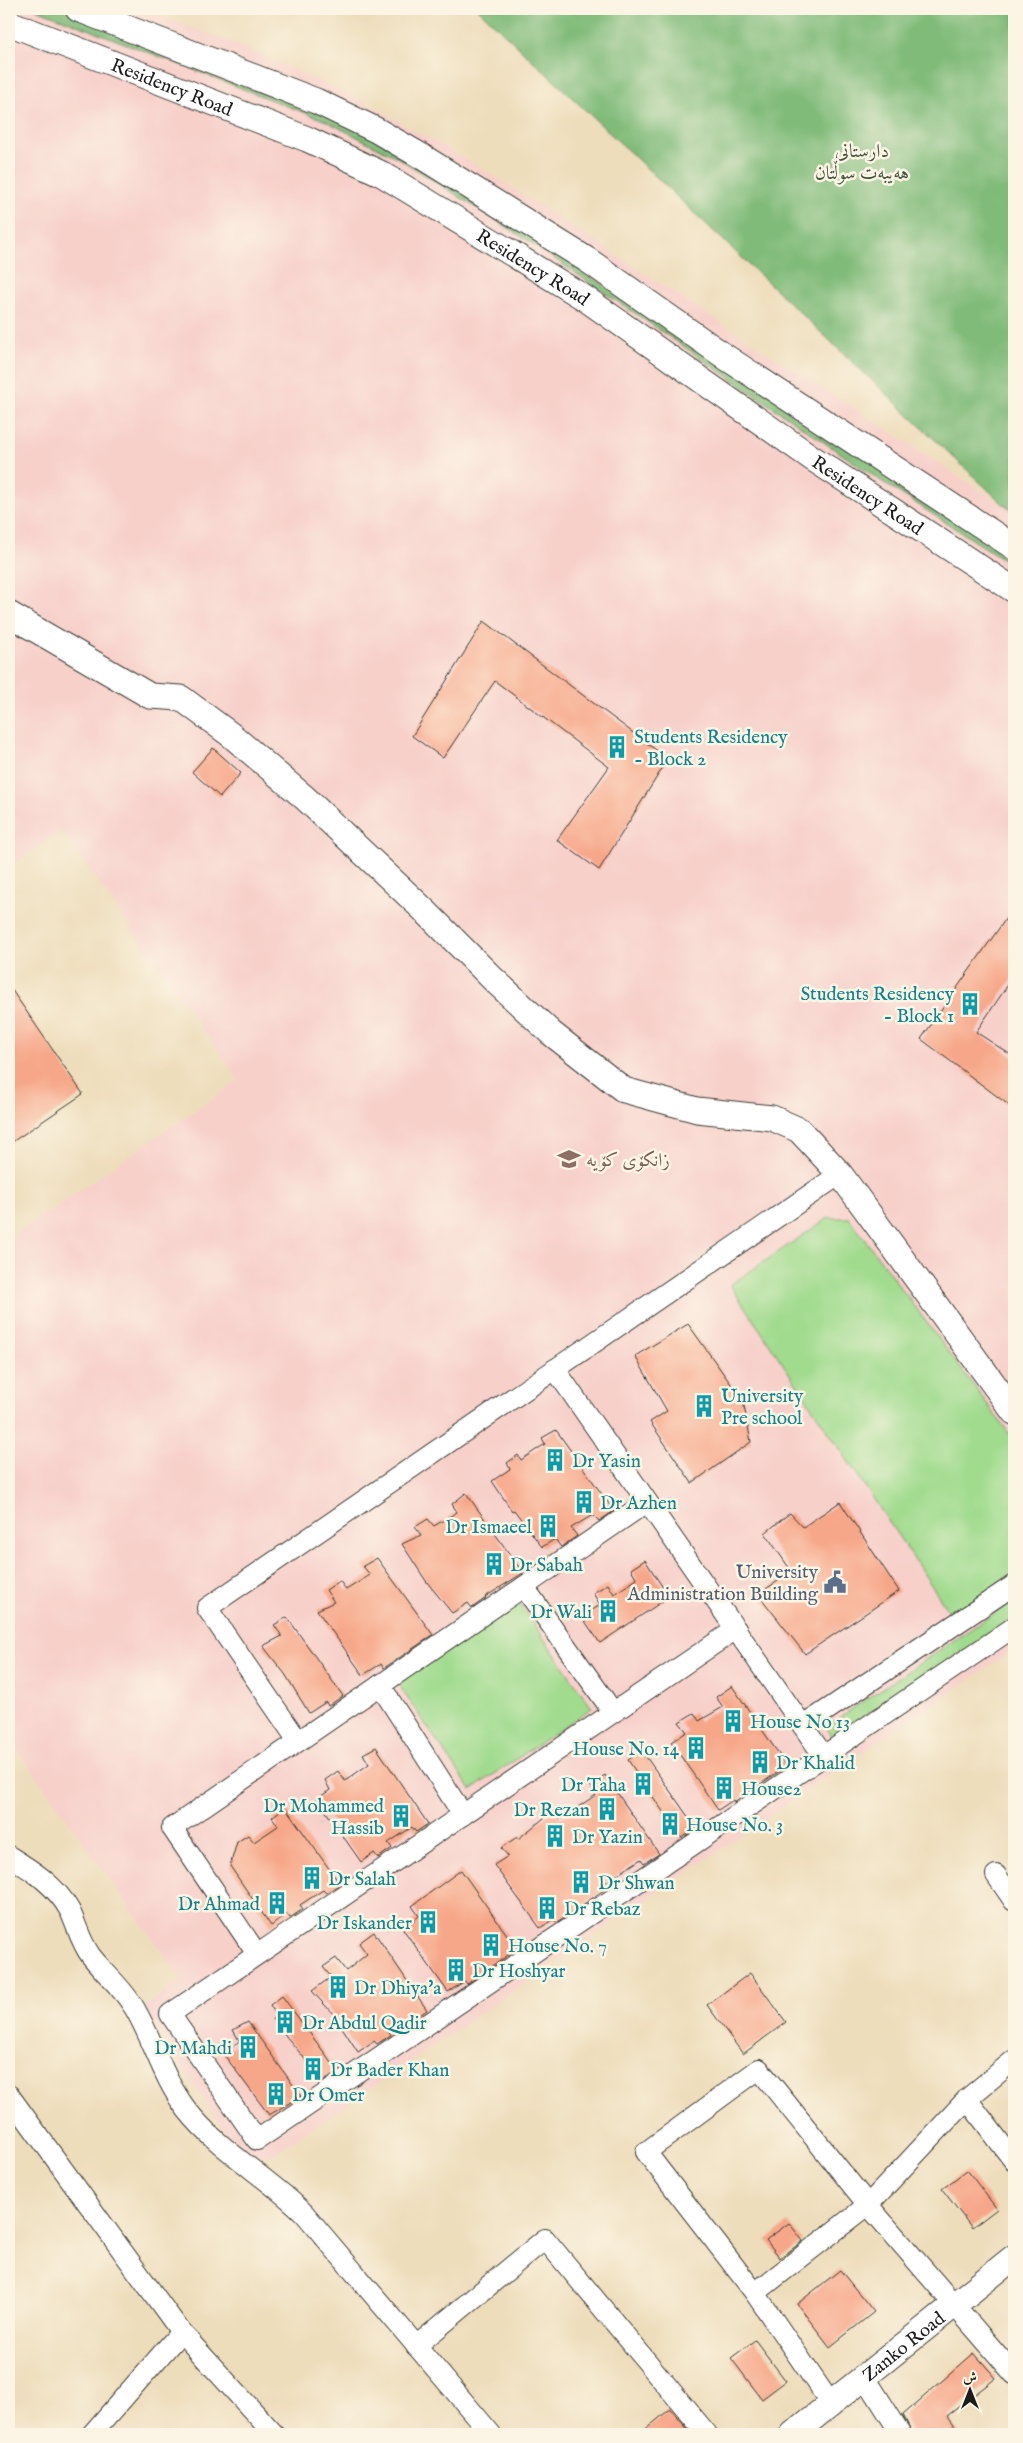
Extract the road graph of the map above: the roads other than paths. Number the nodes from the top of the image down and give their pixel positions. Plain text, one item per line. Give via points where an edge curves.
1 (78, 9) edge
2 (9, 23) edge
3 (1014, 547) edge
4 (1014, 590) edge
5 (9, 614) edge
6 (840, 1174) junction
7 (555, 1369) junction
8 (1014, 1412) edge
9 (647, 1502) junction
10 (1014, 1585) edge
11 (524, 1587) junction
12 (1014, 1627) edge
13 (736, 1629) junction
14 (380, 1685) junction
15 (614, 1712) junction
16 (803, 1726) junction
17 (298, 1741) junction
18 (823, 1755) junction
19 (463, 1815) junction
20 (9, 1856) edge
21 (996, 1875) dead end
22 (1014, 1902) edge
23 (258, 1954) junction
24 (1014, 2060) edge
25 (9, 2095) edge
26 (967, 2099) junction
27 (1014, 2161) edge
28 (868, 2205) junction
29 (1014, 2257) edge
30 (755, 2293) junction
31 (955, 2305) junction
32 (181, 2332) junction
33 (416, 2346) junction
34 (1014, 2374) edge
35 (865, 2377) junction
36 (831, 2404) junction
37 (92, 2434) edge
38 (274, 2434) edge
39 (491, 2434) edge
40 (707, 2434) edge
41 (793, 2434) edge
42 (901, 2434) edge

1 - 3 street, Residency Road via 316,101 376,130 589,261 727,358
2 - 4 street, Residency Road via 307,139 382,174 583,297 812,458
5 - 6 street via 150,696 181,698 231,735 305,798 551,1033 624,1090 697,1110 772,1118 800,1130
6 - 7 street
6 - 8 street
7 - 9 street
7 - 17 street via 207,1608
9 - 11 street
9 - 13 street
10 - 16 street
11 - 14 street
11 - 15 street
12 - 18 street
13 - 15 street
13 - 16 street
14 - 17 street
14 - 19 street
15 - 19 street
16 - 18 street
17 - 23 street via 172,1828
18 - 23 street via 257,2140 170,2014
19 - 23 street
20 - 33 street via 42,1877 69,1910 91,1956 122,1989 134,2008 163,2072 187,2111 304,2213
21 - 22 street
24 - 26 street
25 - 32 street
26 - 27 street
26 - 28 street
28 - 30 street
28 - 30 street via 760,2069 646,2152
28 - 31 street
29 - 31 street, Zanko Road
30 - 36 street
31 - 34 street
31 - 35 street, Zanko Road
32 - 37 street
32 - 38 street
33 - 39 street
33 - 40 street via 545,2239
35 - 36 street, Zanko Road
35 - 42 street
36 - 41 street, Zanko Road

